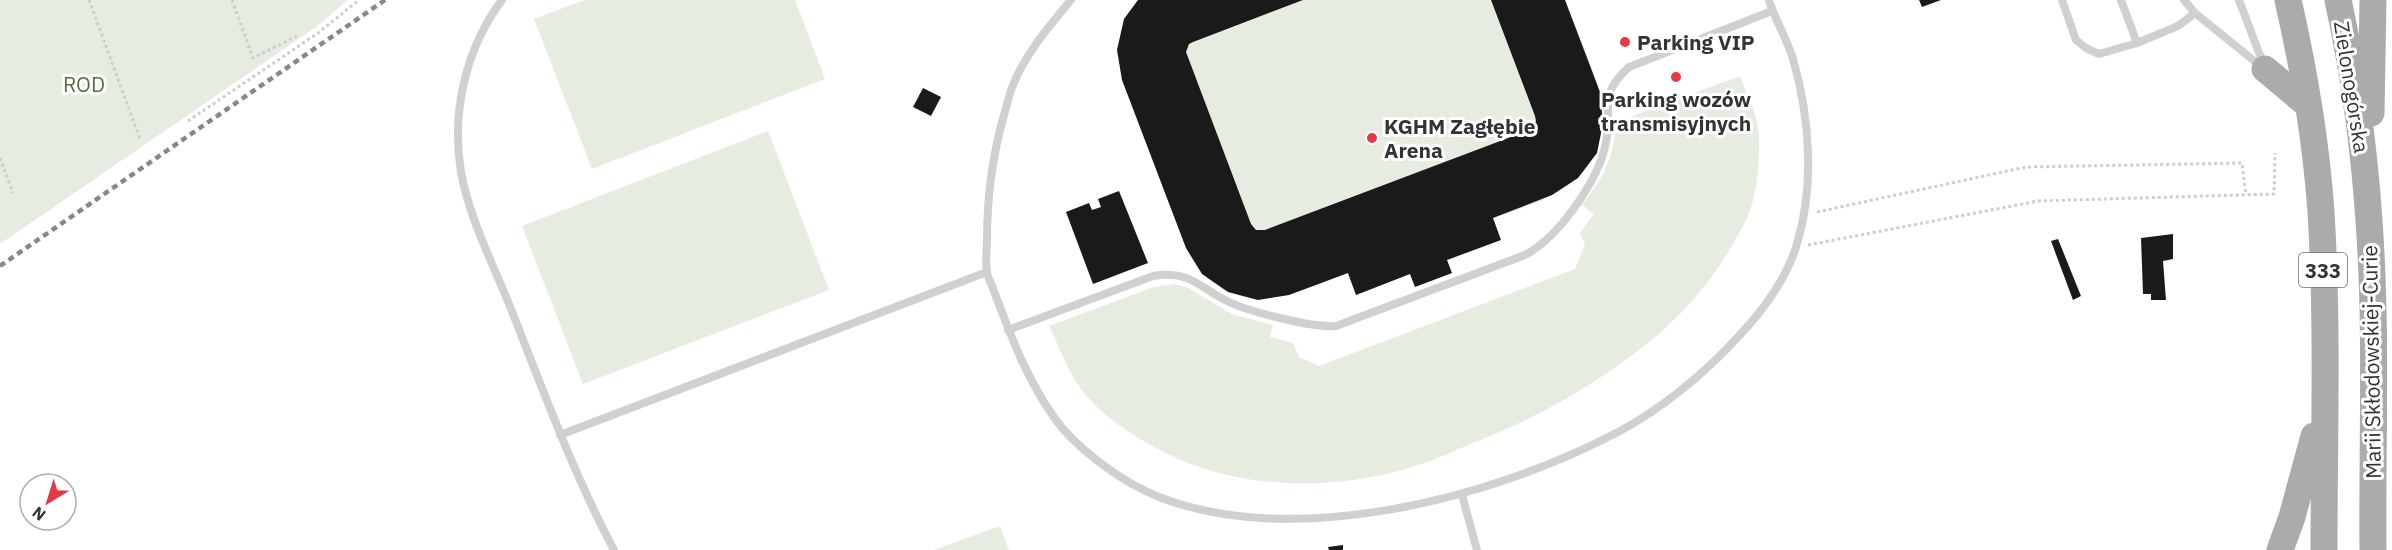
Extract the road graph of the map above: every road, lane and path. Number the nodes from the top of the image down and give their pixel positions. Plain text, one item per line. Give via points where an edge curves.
1 (89, 0) edge
2 (232, 0) edge
3 (359, 0) edge
4 (502, 0) edge
5 (1071, 0) edge
6 (1769, 0) edge
7 (2062, 0) edge
8 (2121, 0) edge
9 (2184, 0) edge
10 (2239, 0) edge
11 (2288, 0) edge
12 (2338, 0) edge
13 (2373, 0) edge
14 (1772, 11) junction
15 (2195, 13) junction
16 (297, 36) dead end
17 (2137, 43) junction
18 (2265, 69) junction
19 (2308, 105) junction
20 (188, 121) dead end
21 (140, 139) dead end
22 (2275, 153) dead end
23 (0, 158) edge
24 (2365, 174) junction
25 (13, 193) dead end
26 (2246, 195) junction
27 (1803, 215) junction
28 (1796, 248) junction
29 (987, 272) junction
30 (1008, 330) junction
31 (2324, 375) junction
32 (2372, 417) junction
33 (560, 435) junction
34 (1462, 495) junction
35 (2392, 522) edge
36 (615, 550) edge
37 (1477, 550) edge
38 (2280, 550) edge
39 (2324, 550) edge
40 (2373, 550) edge

1 - 21 path
2 - 16 path via 253,58
3 - 20 path via 318,33
4 - 33 lane via 474,50 461,90 461,172 474,218
5 - 29 lane via 1045,31 1013,84 987,197
6 - 14 lane
7 - 17 lane via 2076,40 2086,48 2099,54
8 - 17 lane
9 - 15 lane
10 - 18 lane
11 - 19 main road, 333
12 - 24 main road, Zielonogórska / 333
13 - 24 main road
14 - 27 lane via 1792,57 1805,119 1808,178
14 - 30 lane via 1629,67 1616,79 1609,94 1607,141 1597,169 1553,233 1525,255 1336,326 1313,326 1239,306 1171,273 1153,276
15 - 17 lane via 2178,26
15 - 18 lane
18 - 19 main road
19 - 31 main road, 333 via 2323,267
22 - 26 path via 2274,194
23 - 25 path
24 - 32 main road, Marii Skłodowskiej-Curie / 333 via 2372,280
26 - 27 path via 2242,164 2025,167
26 - 28 path via 2038,201
27 - 28 lane
28 - 34 lane via 1759,315 1715,362 1671,397 1621,431 1517,477
29 - 30 lane
29 - 33 lane
30 - 34 lane via 1029,375 1062,428 1110,470 1158,497 1212,513 1265,520 1364,514
31 - 38 main road via 2310,456
31 - 39 main road, 333
32 - 35 main road
32 - 40 main road, Marii Skłodowskiej-Curie / 333
33 - 36 lane via 589,503
34 - 37 lane

